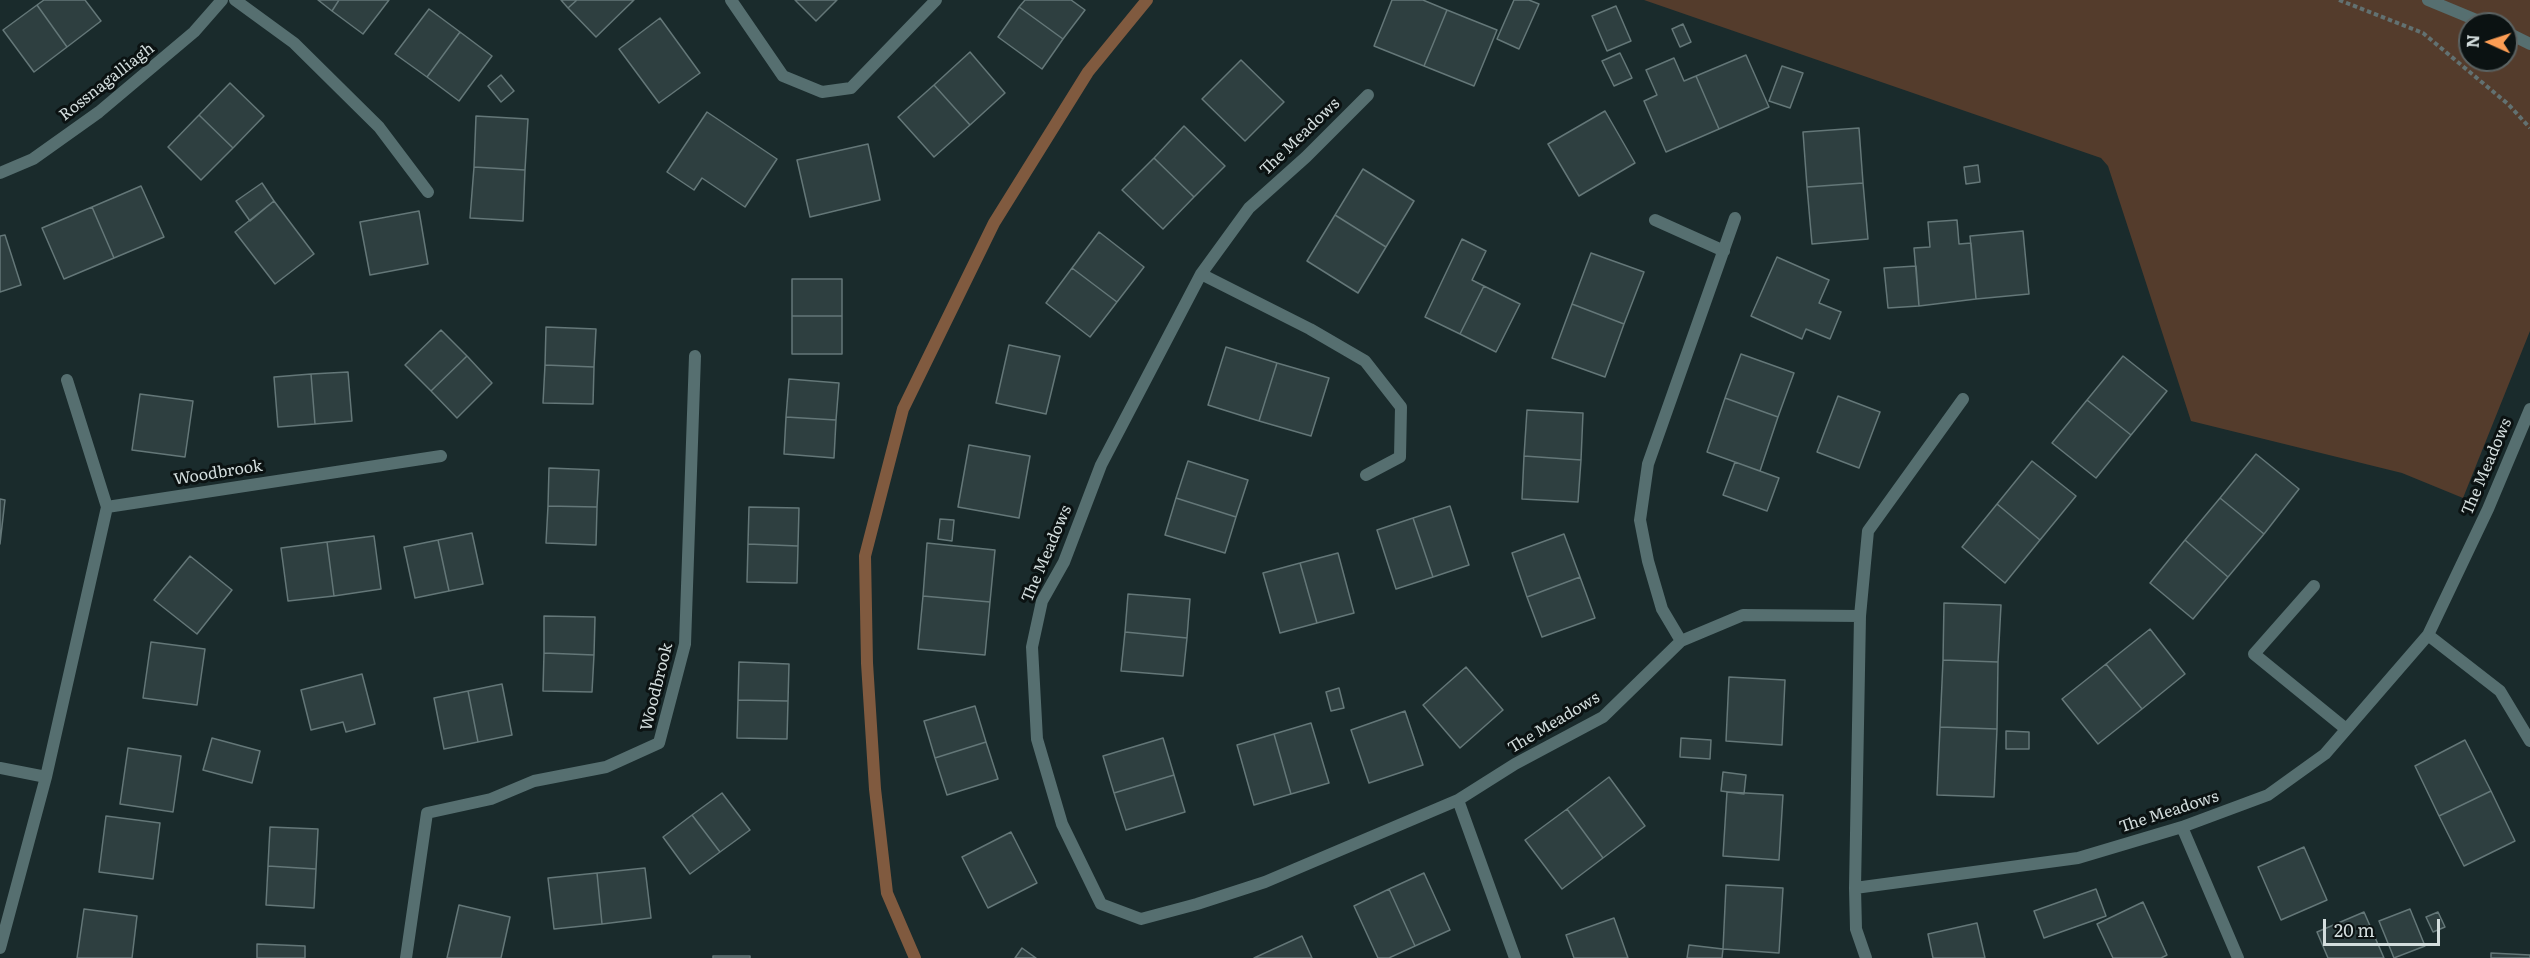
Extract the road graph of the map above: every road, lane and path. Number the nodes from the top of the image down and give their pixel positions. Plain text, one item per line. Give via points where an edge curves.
1 (222, 0) edge
2 (235, 0) edge
3 (731, 0) edge
4 (936, 0) edge
5 (2339, 0) edge
6 (2428, 0) edge
7 (2458, 12) edge
8 (1368, 95) dead end
9 (2530, 128) edge
10 (0, 173) edge
11 (428, 192) dead end
12 (1736, 218) dead end
13 (1655, 220) dead end
14 (1724, 250) junction
15 (1201, 274) junction
16 (694, 356) dead end
17 (68, 380) dead end
18 (1963, 399) dead end
19 (2530, 409) edge
20 (441, 456) dead end
21 (1366, 475) dead end
22 (107, 507) junction
23 (2314, 586) dead end
24 (1860, 616) junction
25 (2428, 635) junction
26 (1681, 641) junction
27 (2346, 729) junction
28 (2530, 741) edge
29 (0, 768) edge
30 (46, 777) junction
31 (1458, 800) junction
32 (2182, 827) junction
33 (1855, 888) junction
34 (0, 948) edge
35 (406, 958) edge
36 (1515, 958) edge
37 (1866, 958) edge
38 (2238, 958) edge

1 - 10 street, Rossnagalliagh via 194,32 99,112 33,159
2 - 11 street via 294,43 379,127
3 - 4 street via 783,76 822,92 851,88
5 - 9 path via 2423,33 2508,104
6 - 7 street
8 - 15 street, The Meadows via 1249,208
12 - 14 street
13 - 14 street
14 - 26 street via 1648,464 1640,520 1662,609
15 - 21 street via 1365,361 1401,406 1400,457
15 - 31 street, The Meadows via 1101,465 1064,562 1042,601 1032,647 1036,739 1062,824 1101,904 1141,919 1265,882
16 - 35 street, Woodbrook via 685,644 659,743 606,767 534,781 491,799 427,813
17 - 22 street
18 - 24 street via 1868,531
19 - 25 street, The Meadows
20 - 22 street, Woodbrook
22 - 30 street
23 - 27 street via 2254,654
24 - 26 street, The Meadows via 1743,615
24 - 33 street
25 - 27 street, The Meadows
25 - 28 street via 2500,691
26 - 31 street, The Meadows via 1603,717
27 - 32 street, The Meadows via 2325,754 2268,795
29 - 30 street
30 - 34 street
31 - 36 street
32 - 33 street, The Meadows via 2078,858
32 - 38 street
33 - 37 street via 1856,928

